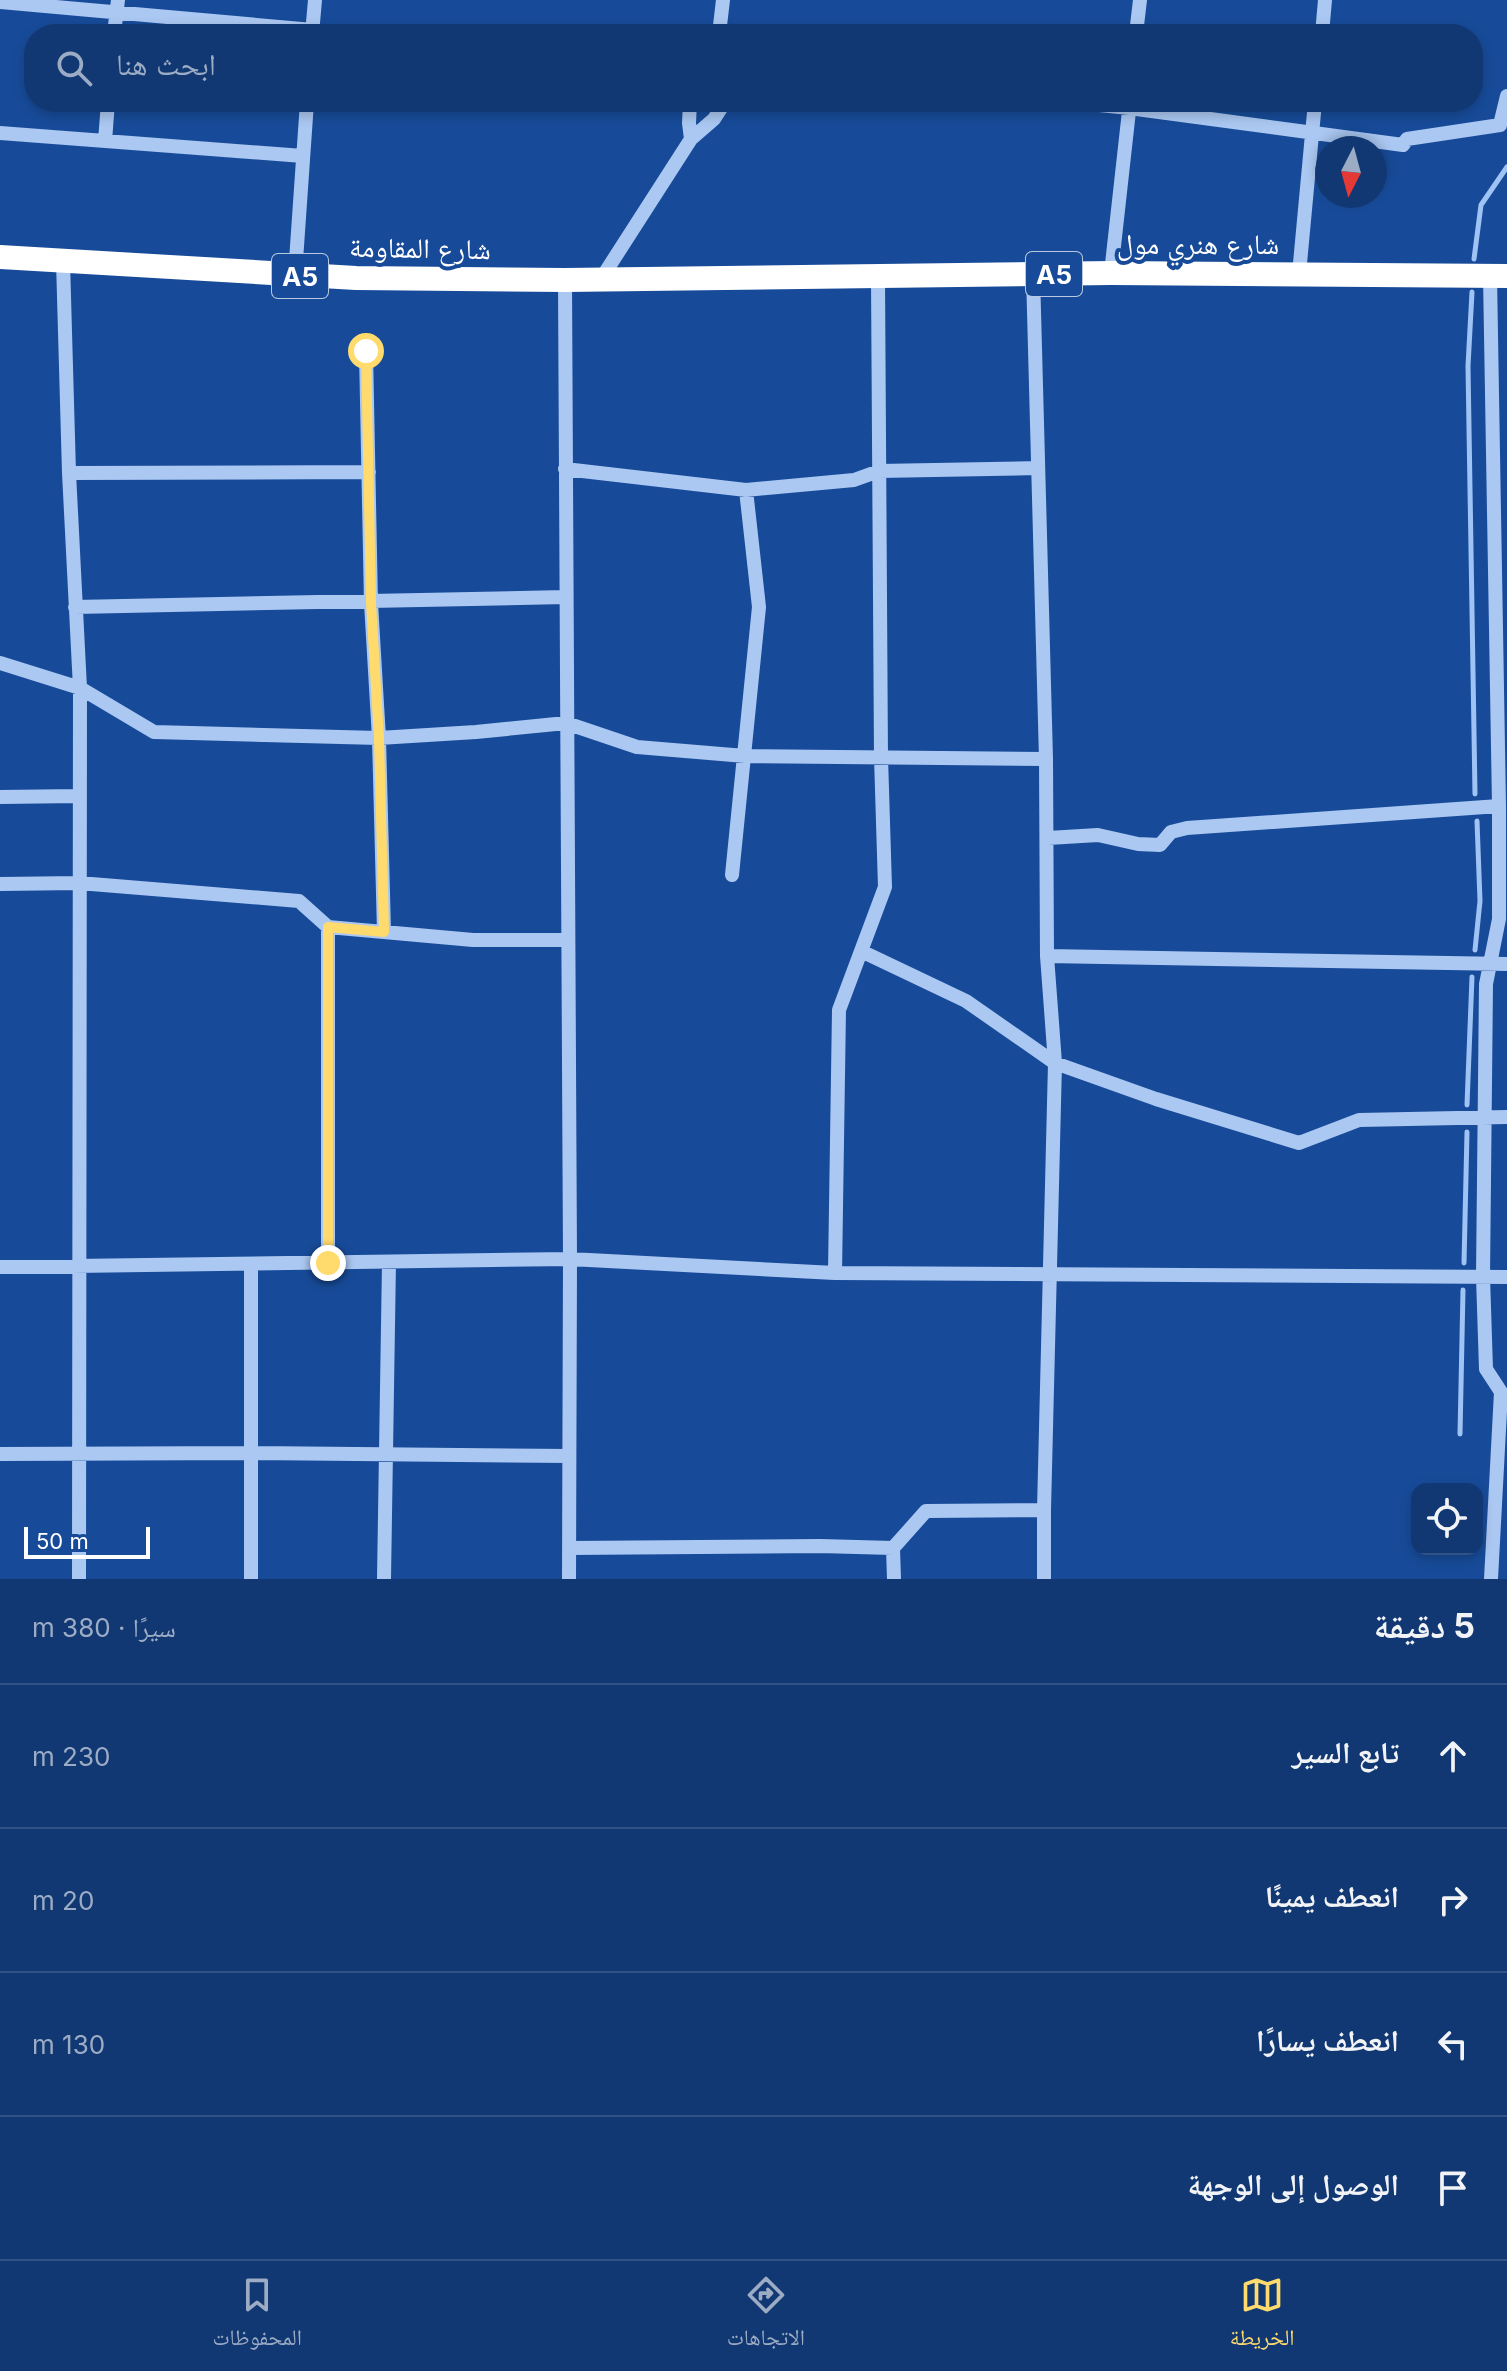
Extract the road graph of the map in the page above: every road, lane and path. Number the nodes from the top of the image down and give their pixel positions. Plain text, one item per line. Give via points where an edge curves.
1 (315, 0) edge
2 (723, 0) edge
3 (1140, 0) edge
4 (1325, 0) edge
5 (0, 2) edge
6 (117, 6) edge
7 (252, 24) edge
8 (313, 24) edge
9 (720, 24) edge
10 (1137, 24) edge
11 (1323, 24) edge
12 (1507, 96) edge
13 (107, 112) edge
14 (306, 112) edge
15 (690, 112) edge
16 (719, 112) edge
17 (1128, 112) edge
18 (1177, 112) edge
19 (1314, 112) edge
20 (1313, 132) junction
21 (0, 133) edge
22 (691, 139) junction
23 (105, 141) junction
24 (303, 156) junction
25 (0, 257) edge
26 (63, 261) junction
27 (1111, 273) junction
28 (1033, 274) junction
29 (1299, 274) junction
30 (295, 275) junction
31 (1498, 276) edge
32 (878, 278) junction
33 (601, 279) junction
34 (565, 280) junction
35 (366, 351) dead end
36 (1038, 468) junction
37 (565, 469) junction
38 (879, 471) junction
39 (369, 472) junction
40 (69, 473) junction
41 (746, 490) junction
42 (566, 597) junction
43 (371, 603) junction
44 (75, 607) junction
45 (0, 663) edge
46 (80, 688) junction
47 (566, 723) junction
48 (379, 738) junction
49 (745, 756) junction
50 (881, 757) junction
51 (1046, 759) junction
52 (79, 796) junction
53 (0, 797) edge
54 (1499, 806) junction
55 (1048, 838) junction
56 (732, 875) dead end
57 (79, 883) junction
58 (0, 884) edge
59 (328, 927) junction
60 (384, 932) junction
61 (568, 940) junction
62 (861, 951) junction
63 (1047, 956) junction
64 (1490, 963) junction
65 (1507, 964) edge
66 (1055, 1063) junction
67 (1507, 1117) edge
68 (1484, 1118) junction
69 (570, 1259) junction
70 (389, 1262) junction
71 (328, 1263) junction
72 (251, 1264) junction
73 (0, 1267) edge
74 (79, 1267) junction
75 (835, 1273) junction
76 (1050, 1273) junction
77 (1483, 1277) junction
78 (1507, 1277) edge
79 (79, 1453) junction
80 (251, 1453) junction
81 (0, 1454) edge
82 (386, 1454) junction
83 (569, 1456) junction
84 (1044, 1510) junction
85 (569, 1548) junction
86 (893, 1548) junction
87 (79, 1579) edge
88 (251, 1579) edge
89 (384, 1579) edge
90 (569, 1579) edge
91 (894, 1579) edge
92 (1044, 1579) edge
93 (1491, 1579) edge

1 - 8 street
2 - 9 street
3 - 10 street
4 - 11 street
5 - 6 street
6 - 7 street
12 - 20 street via 1500,125 1407,139 1403,145
13 - 23 street
14 - 24 street
15 - 22 street
16 - 22 street
17 - 27 street
18 - 20 street
19 - 20 street
20 - 29 street
21 - 23 street
22 - 33 street
23 - 24 street
24 - 30 street
25 - 26 highway, شارع المقاومة / A5
26 - 30 highway, شارع المقاومة / A5
26 - 40 street
27 - 28 highway, شارع هنري مول / A5
27 - 29 highway, شارع هنري مول / A5
28 - 32 highway, شارع هنري مول / A5
28 - 36 street
29 - 31 highway, شارع هنري مول / A5
30 - 34 highway, شارع المقاومة / A5
31 - 54 street
32 - 33 highway, شارع هنري مول / A5
32 - 38 street
33 - 34 highway, شارع المقاومة / A5
34 - 37 street
35 - 39 street
36 - 38 street
36 - 51 street
37 - 41 street
37 - 42 street
38 - 41 street via 854,480
38 - 50 street
39 - 40 street
39 - 43 street
40 - 44 street
41 - 49 street via 759,607
42 - 43 street
42 - 47 street
43 - 44 street
43 - 48 street
44 - 46 street
45 - 46 street
46 - 48 street via 154,732
46 - 52 street
47 - 48 street
47 - 49 street via 637,747
47 - 61 street
48 - 60 street
49 - 50 street
49 - 56 street
50 - 51 street
50 - 62 street via 885,887
51 - 55 street
52 - 53 street
52 - 57 street
54 - 55 street via 1187,828 1171,832 1160,845 1098,835
54 - 64 street via 1499,919
55 - 63 street
57 - 58 street
57 - 59 street via 299,901
57 - 74 street
59 - 60 street
59 - 71 street
60 - 61 street via 473,940
61 - 69 street
62 - 66 street via 966,1001
62 - 75 street via 839,1010
63 - 64 street
63 - 66 street
64 - 65 street
64 - 68 street
66 - 68 street via 1299,1143 1359,1120
66 - 76 street
67 - 68 street
68 - 77 street
69 - 70 street
69 - 75 street
69 - 83 street
70 - 71 street
70 - 82 street
71 - 72 street
72 - 74 street
72 - 80 street
73 - 74 street
74 - 79 street
75 - 76 street
76 - 77 street
76 - 84 street
77 - 78 street
77 - 93 street via 1486,1369 1501,1392
79 - 80 street
79 - 81 street
79 - 87 street
80 - 82 street
80 - 88 street
82 - 83 street
82 - 89 street
83 - 85 street
84 - 86 street via 926,1511
84 - 92 street
85 - 86 street
85 - 90 street
86 - 91 street

